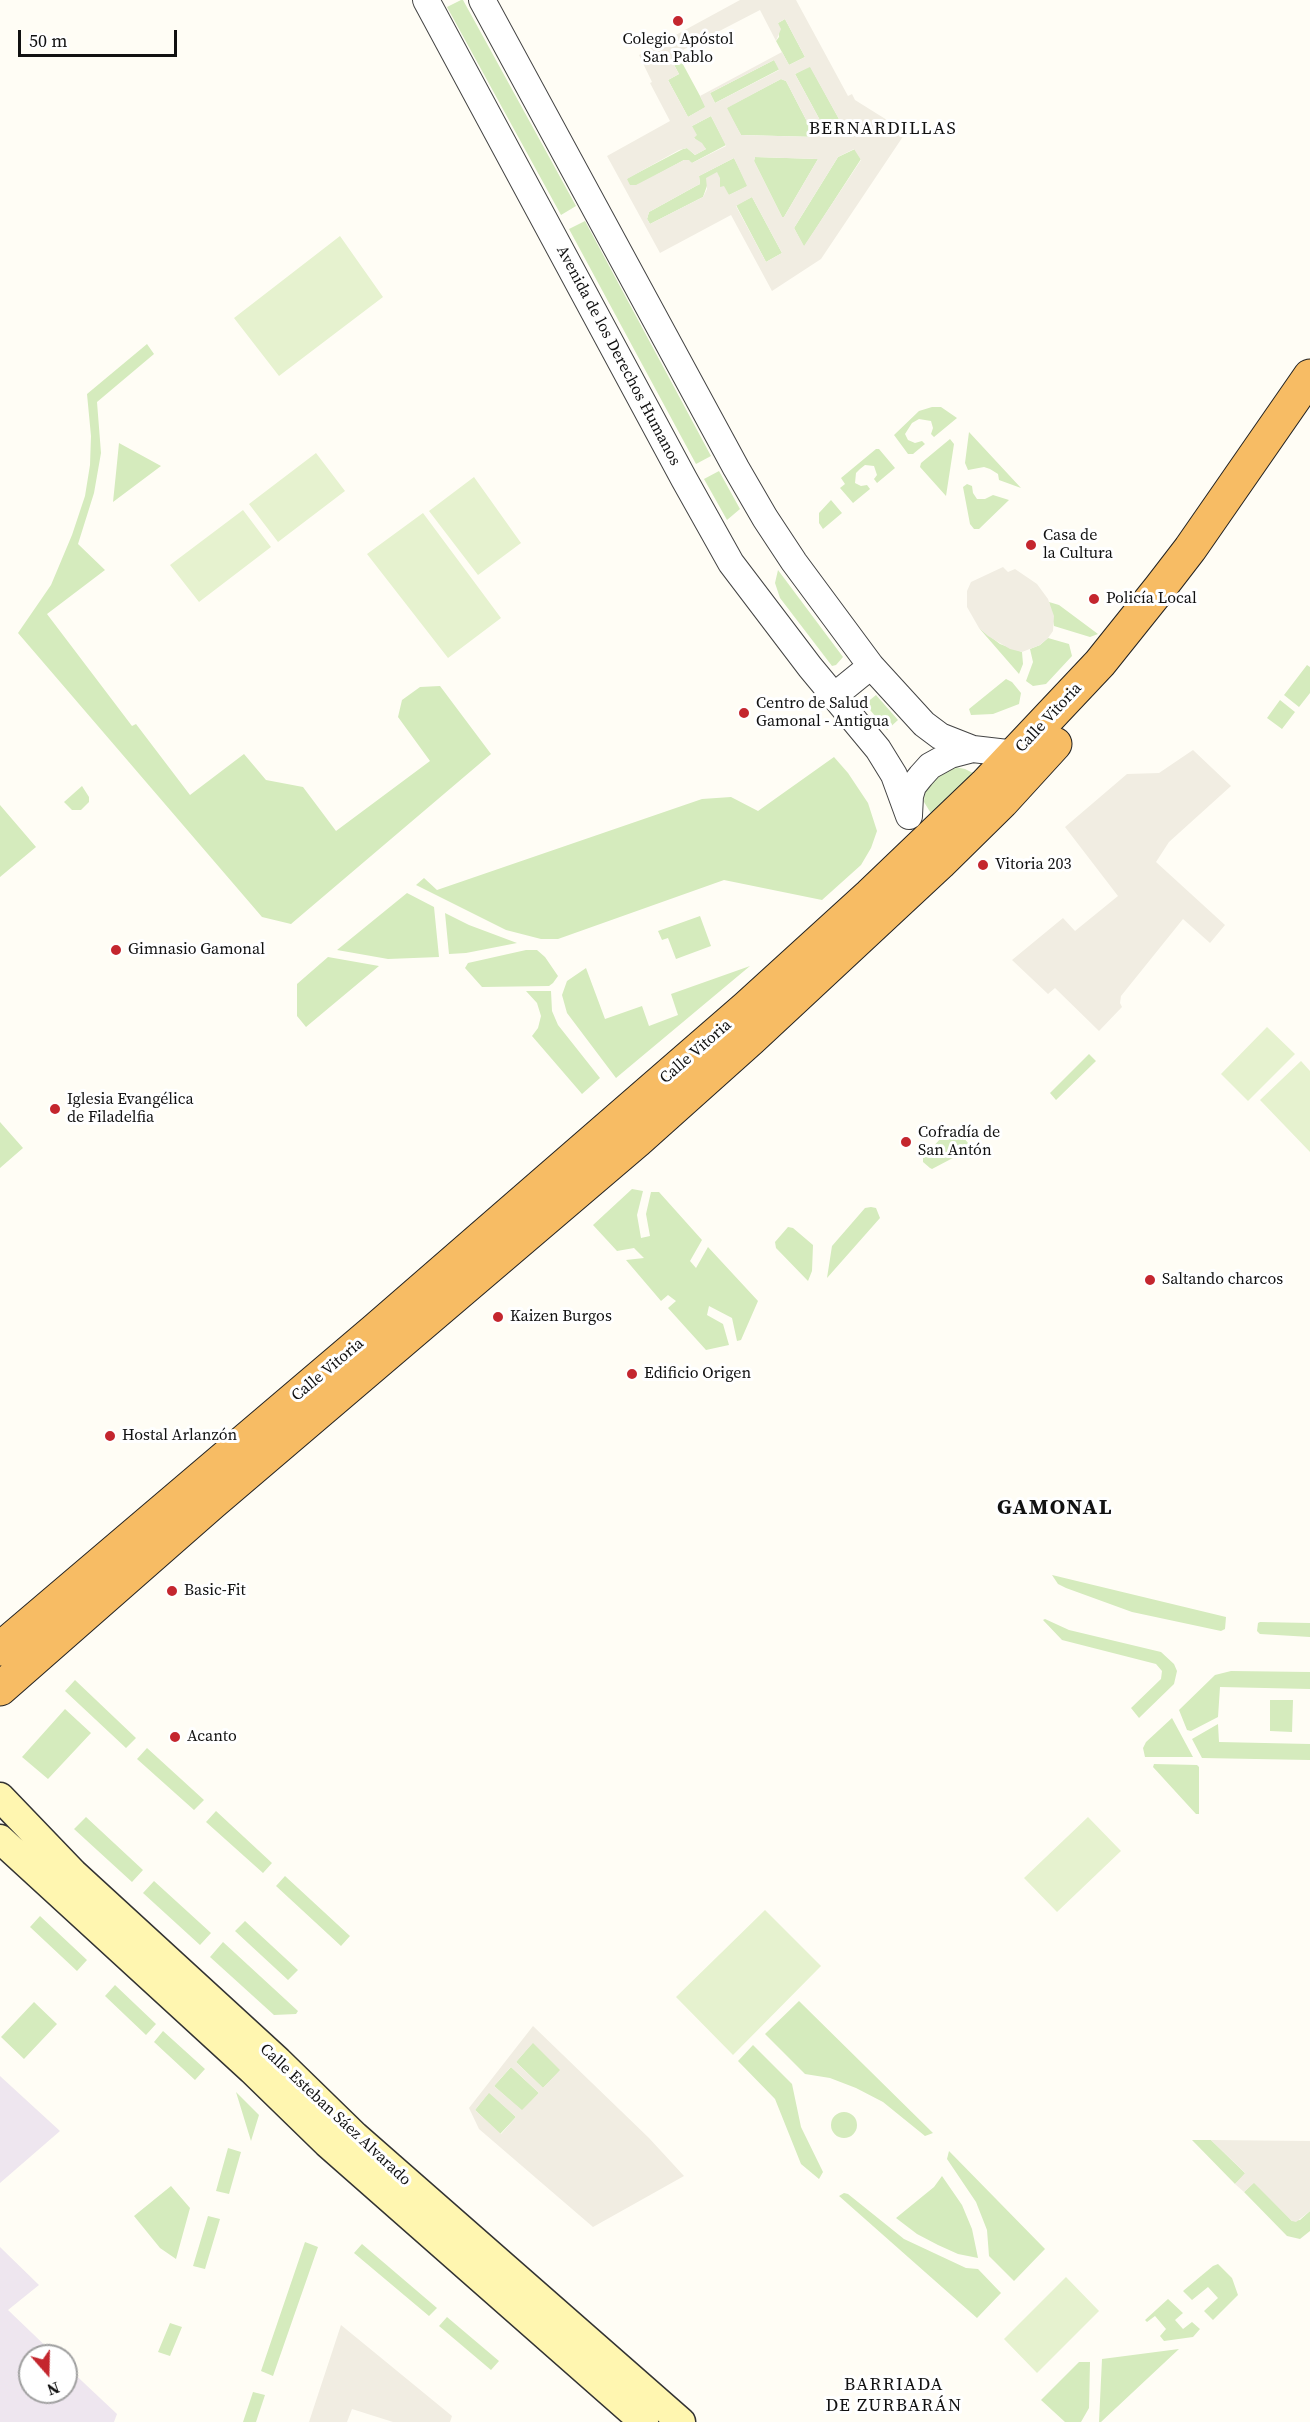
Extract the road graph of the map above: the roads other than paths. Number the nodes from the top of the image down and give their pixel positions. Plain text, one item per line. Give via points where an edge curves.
1 (426, 0) edge
2 (482, 0) edge
3 (1310, 376) edge
4 (1310, 417) edge
5 (872, 666) junction
6 (834, 696) junction
7 (973, 749) junction
8 (1016, 754) junction
9 (909, 816) junction
10 (930, 856) junction
11 (0, 1649) edge
12 (0, 1689) edge
13 (0, 1797) edge
14 (0, 1839) edge
15 (644, 2422) edge
16 (681, 2422) edge

1 - 6 street, Avenida de los Derechos Humanos via 694,500 731,563
2 - 5 street, Avenida de los Derechos Humanos via 765,518
3 - 8 highway, Calle Vitoria via 1172,573 1100,663
4 - 10 highway, Calle Vitoria via 1157,628 1002,802
5 - 6 street
5 - 7 street, Avenida de los Derechos Humanos via 924,724
6 - 9 street, Avenida de los Derechos Humanos via 878,749 894,775
7 - 8 street, Avenida de los Derechos Humanos
7 - 9 street, Avenida de los Derechos Humanos via 950,755 926,771 913,786
8 - 10 highway, Calle Vitoria
9 - 10 street, Avenida de los Derechos Humanos via 910,828
10 - 11 highway, Calle Vitoria via 806,954 571,1161
10 - 12 highway, Calle Vitoria via 751,1039
13 - 16 main road, Calle Esteban Sáez Alvarado via 73,1873 355,2136
14 - 15 main road, Calle Esteban Sáez Alvarado via 327,2143

